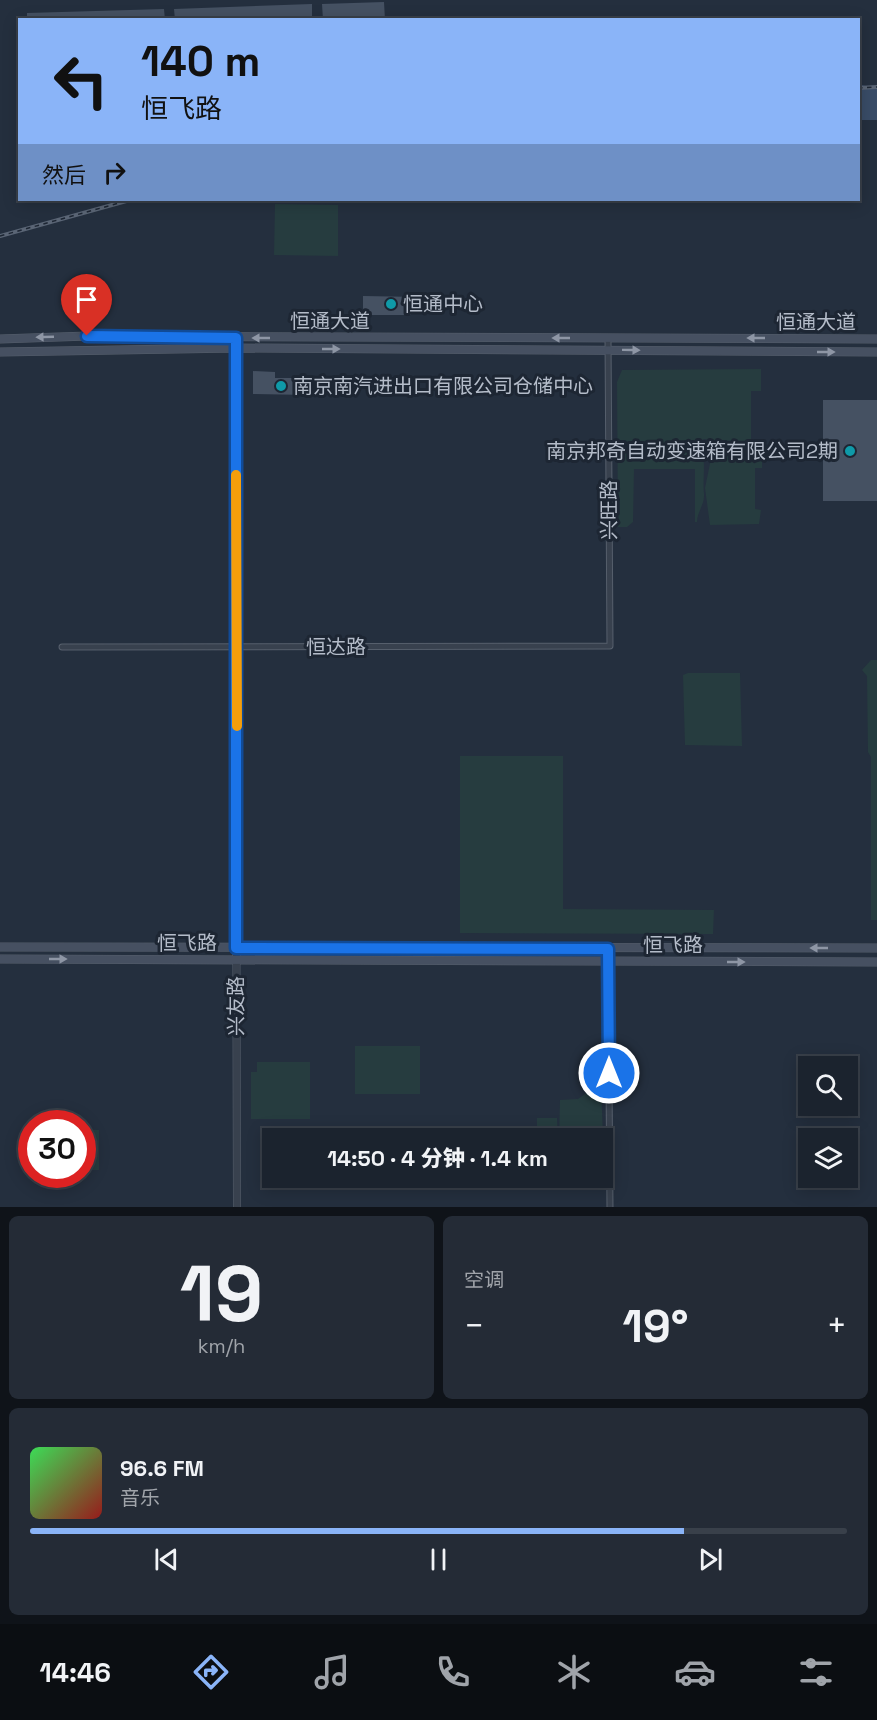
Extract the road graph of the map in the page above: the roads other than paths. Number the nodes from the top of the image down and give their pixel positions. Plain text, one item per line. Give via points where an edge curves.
1 (236, 338) junction
2 (608, 338) junction
3 (0, 339) edge
4 (877, 339) edge
5 (236, 348) junction
6 (608, 350) junction
7 (0, 352) edge
8 (877, 352) edge
9 (610, 646) joint
10 (62, 647) dead end
11 (237, 647) junction
12 (0, 947) edge
13 (236, 948) junction
14 (877, 948) edge
15 (608, 949) junction
16 (0, 959) edge
17 (236, 960) junction
18 (608, 961) junction
19 (877, 962) edge
20 (237, 1207) edge
21 (610, 1207) edge

2 -> 1 main road, 恒通大道
1 -> 3 main road, 恒通大道
1 - 5 street, 兴友路
4 -> 2 main road, 恒通大道
2 - 6 street, 兴旺路
5 -> 6 main road, 恒通大道
5 - 7 main road, 恒通大道
5 - 11 street, 兴友路
6 -> 8 main road, 恒通大道
6 - 9 street, 兴旺路
9 - 11 street, 恒达路
10 - 11 street, 恒达路
11 - 13 street, 兴友路
12 - 13 main road, 恒飞路
13 - 15 main road, 恒飞路
13 - 17 street, 兴友路
14 -> 15 main road, 恒飞路
15 - 18 street
16 -> 17 main road, 恒飞路
17 - 18 main road, 恒飞路
17 - 20 street, 兴友路
18 -> 19 main road, 恒飞路
18 - 21 street

